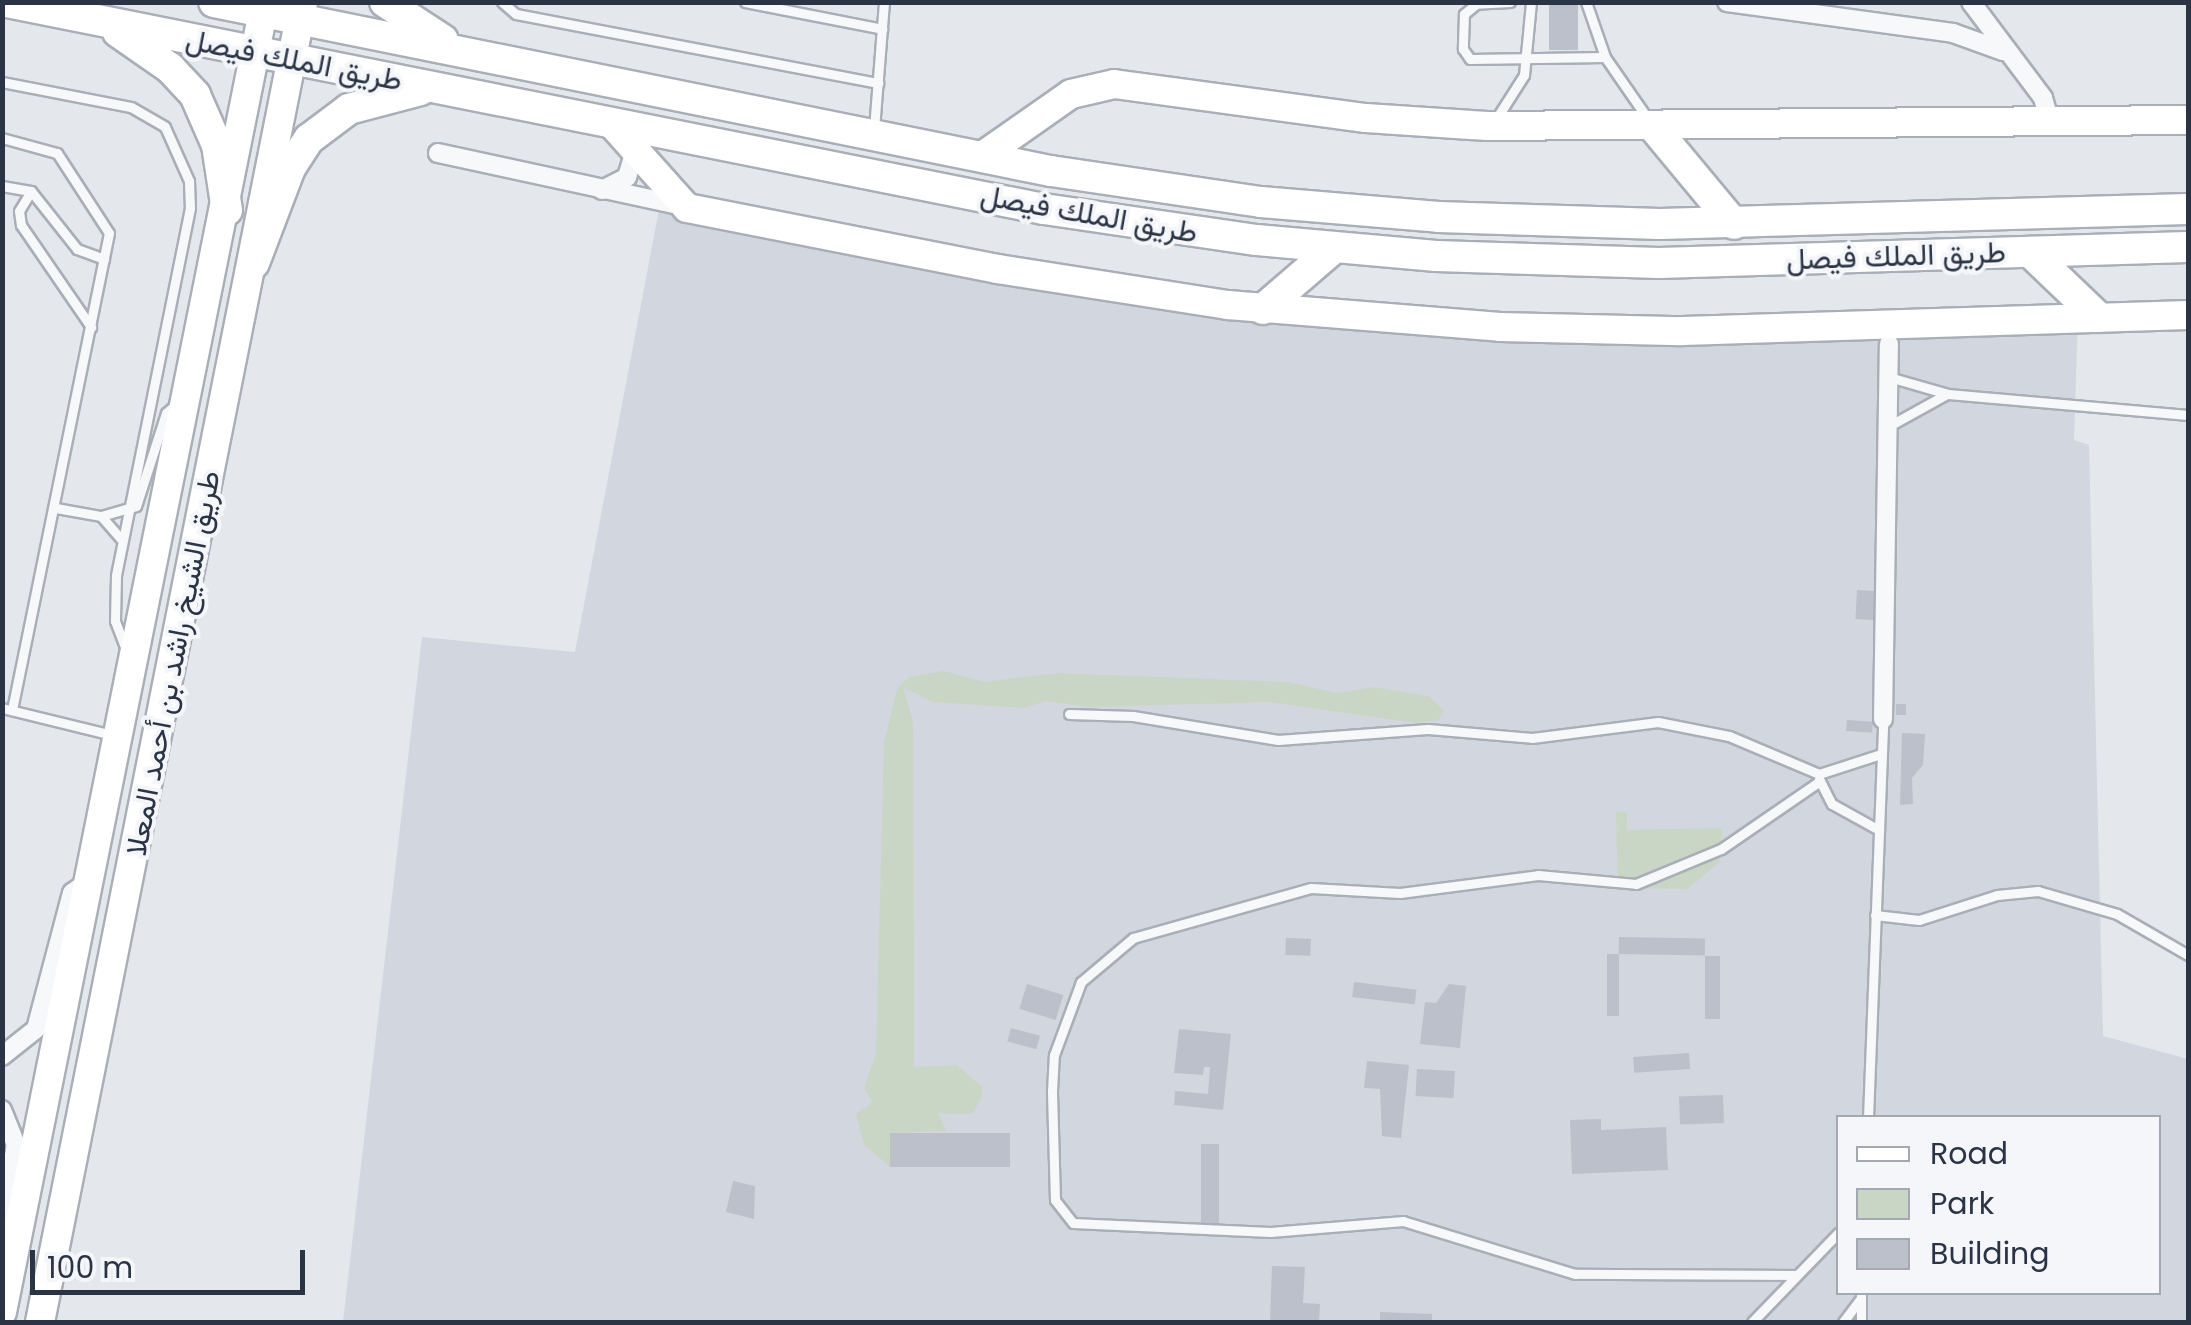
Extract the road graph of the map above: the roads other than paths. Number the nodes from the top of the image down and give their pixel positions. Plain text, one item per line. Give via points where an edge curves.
1 (8, 2) edge
2 (214, 2) edge
3 (385, 2) edge
4 (502, 2) edge
5 (745, 2) edge
6 (819, 2) edge
7 (884, 2) edge
8 (1510, 2) edge
9 (1532, 2) edge
10 (1586, 2) edge
11 (1727, 2) edge
12 (1971, 2) edge
13 (264, 7) edge
14 (301, 11) edge
15 (816, 16) junction
16 (103, 22) junction
17 (882, 29) junction
18 (458, 50) junction
19 (2003, 51) junction
20 (256, 53) junction
21 (1606, 57) junction
22 (292, 60) junction
23 (1526, 60) junction
24 (2, 82) edge
25 (878, 83) junction
26 (435, 87) junction
27 (2188, 120) edge
28 (2050, 122) junction
29 (611, 123) junction
30 (1488, 126) junction
31 (1656, 130) junction
32 (874, 136) junction
33 (2, 138) edge
34 (635, 150) junction
35 (438, 153) dead end
36 (981, 157) junction
37 (2, 186) edge
38 (601, 190) junction
39 (31, 191) junction
40 (679, 205) junction
41 (2188, 209) edge
42 (227, 210) junction
43 (1734, 224) junction
44 (2188, 247) edge
45 (1334, 248) junction
46 (2030, 252) junction
47 (104, 260) junction
48 (254, 264) junction
49 (1263, 309) junction
50 (2188, 315) edge
51 (2098, 317) junction
52 (91, 327) junction
53 (1889, 344) dead end
54 (1888, 377) junction
55 (190, 390) junction
56 (1948, 394) junction
57 (2188, 415) edge
58 (1888, 427) junction
59 (56, 508) junction
60 (128, 510) junction
61 (101, 516) junction
62 (122, 541) junction
63 (134, 668) junction
64 (7, 709) edge
65 (1069, 714) dead end
66 (1883, 719) joint
67 (120, 737) junction
68 (1882, 754) junction
69 (1819, 778) junction
70 (1879, 830) junction
71 (91, 878) junction
72 (1876, 915) junction
73 (2188, 955) edge
74 (2, 1056) edge
75 (2, 1110) edge
76 (1868, 1115) edge
77 (2, 1222) edge
78 (1836, 1236) edge
79 (14, 1256) junction
80 (1794, 1276) junction
81 (1861, 1295) edge
82 (2, 1312) edge
83 (40, 1322) edge
84 (1752, 1322) edge
85 (1843, 1322) edge
86 (1861, 1322) edge

1 - 16 main road, طريق الملك فيصل
2 - 13 main road, طريق الملك فيصل
3 - 18 main road
4 - 25 lane via 516,14
5 - 15 lane
6 - 15 lane
7 - 17 lane
8 - 23 lane via 1467,10 1463,49 1476,61
9 - 23 lane
10 - 21 lane
11 - 19 street via 1953,33
12 - 19 street
13 - 14 main road, طريق الملك فيصل
13 - 20 street, طريق الشيخ راشد بن أحمد المعلا
14 - 18 main road, طريق الملك فيصل
14 - 22 street, طريق الشيخ راشد بن أحمد المعلا
15 - 17 lane
16 - 20 main road, طريق الملك فيصل
16 - 42 main road via 170,68 195,95 217,145
17 - 25 lane
18 - 32 main road, طريق الملك فيصل
19 - 28 street via 2043,98
20 - 22 main road, طريق الملك فيصل
20 - 42 street, طريق الشيخ راشد بن أحمد المعلا
21 - 23 lane
21 - 31 lane
22 - 26 main road, طريق الملك فيصل
22 - 48 street, طريق الشيخ راشد بن أحمد المعلا
23 - 30 lane via 1514,96
24 - 60 lane via 131,107 165,127 181,152 190,208
25 - 32 lane
26 - 29 main road, طريق الملك فيصل
26 - 48 main road via 364,102 321,127 290,168
27 - 28 street
28 - 31 street
29 - 34 street
29 - 45 main road, طريق الملك فيصل via 1062,212
30 - 31 street
30 - 36 street via 1366,118 1114,84 1070,94
31 - 43 main road
32 - 36 main road, طريق الملك فيصل
33 - 47 lane via 56,153 106,223
34 - 38 street via 626,177
34 - 40 street
35 - 38 street
36 - 43 main road, طريق الملك فيصل via 1191,193 1350,211
37 - 39 lane
38 - 40 street
39 - 47 lane via 78,249
39 - 52 lane via 19,212 21,225
40 - 49 street via 1054,279
41 - 43 main road, طريق الملك فيصل
42 - 55 street, طريق الشيخ راشد بن أحمد المعلا
44 - 46 main road, طريق الملك فيصل
45 - 46 main road, طريق الملك فيصل via 1659,263
45 - 49 main road
46 - 51 main road
47 - 52 lane
48 - 83 street, طريق الشيخ راشد بن أحمد المعلا
49 - 51 street via 1682,332
50 - 51 street
52 - 59 lane
53 - 54 street
54 - 56 lane
54 - 58 street
55 - 60 lane via 166,414 140,502
55 - 63 street, طريق الشيخ راشد بن أحمد المعلا
56 - 57 lane
56 - 58 lane
58 - 66 street
59 - 61 lane
59 - 64 lane
60 - 61 lane
60 - 62 lane
61 - 62 lane
62 - 63 lane via 115,621
63 - 67 street, طريق الشيخ راشد بن أحمد المعلا
64 - 67 lane
65 - 69 lane via 1133,716 1278,740 1428,729 1532,738 1658,722 1729,736
66 - 68 lane
67 - 71 street, طريق الشيخ راشد بن أحمد المعلا
68 - 69 lane
68 - 70 lane
69 - 70 lane via 1832,804
69 - 80 lane via 1721,850 1636,884 1538,875 1400,893 1311,888 1132,938 1081,982 1054,1056 1052,1090 1054,1200 1073,1223 1270,1232 1402,1221 1575,1274
70 - 72 lane
71 - 74 street via 72,893 36,1029
71 - 79 street, طريق الشيخ راشد بن أحمد المعلا
72 - 73 lane via 1919,920 1997,895 2038,892 2105,909
72 - 76 lane
75 - 77 street via 16,1144
77 - 79 street
78 - 80 lane
79 - 82 street, طريق الشيخ راشد بن أحمد المعلا
80 - 84 lane
81 - 85 lane
81 - 86 lane

